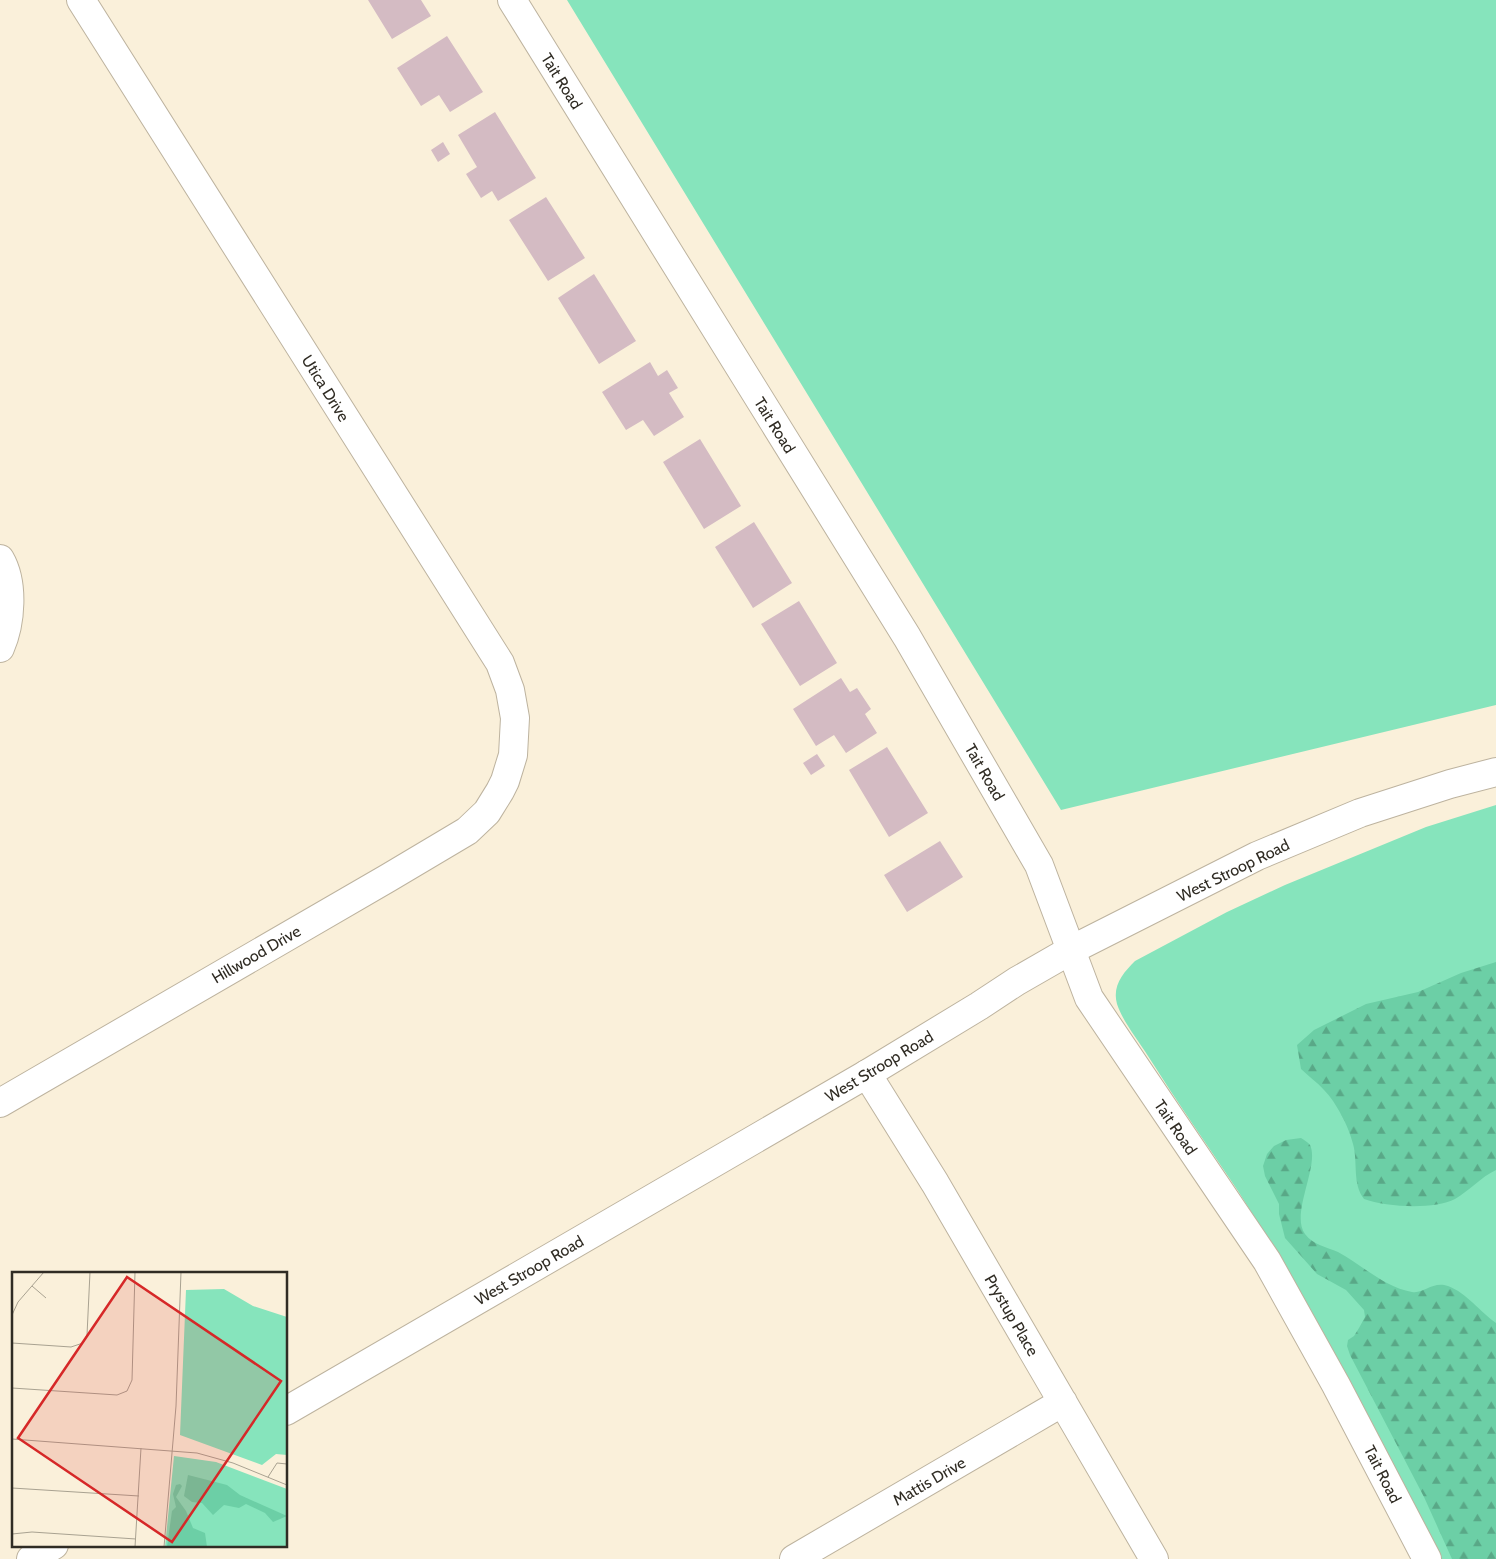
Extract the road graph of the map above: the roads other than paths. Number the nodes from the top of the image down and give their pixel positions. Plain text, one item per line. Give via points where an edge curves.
1 (81, 0) edge
2 (512, 0) edge
3 (0, 559) edge
4 (2, 643) edge
5 (1496, 772) edge
6 (500, 791) joint
7 (1071, 950) junction
8 (867, 1074) junction
9 (0, 1103) edge
10 (1063, 1402) junction
11 (288, 1410) edge
12 (52, 1546) edge
13 (31, 1559) edge
14 (794, 1559) edge
15 (1154, 1559) edge
16 (1427, 1559) edge

1 - 6 street, Utica Drive via 500,664 510,690 515,718 513,755
2 - 7 street, Tait Road via 907,637 1039,865
3 - 4 street via 8,586 9,617
5 - 7 street, West Stroop Road via 1334,823 1257,856
6 - 9 street, Hillwood Drive via 487,812 467,831
7 - 8 street, West Stroop Road
7 - 16 street, Tait Road via 1089,998 1267,1261
8 - 10 street, Prystup Place
8 - 11 street, West Stroop Road
10 - 14 street, Mattis Drive
10 - 15 street, Prystup Place
12 - 13 street

